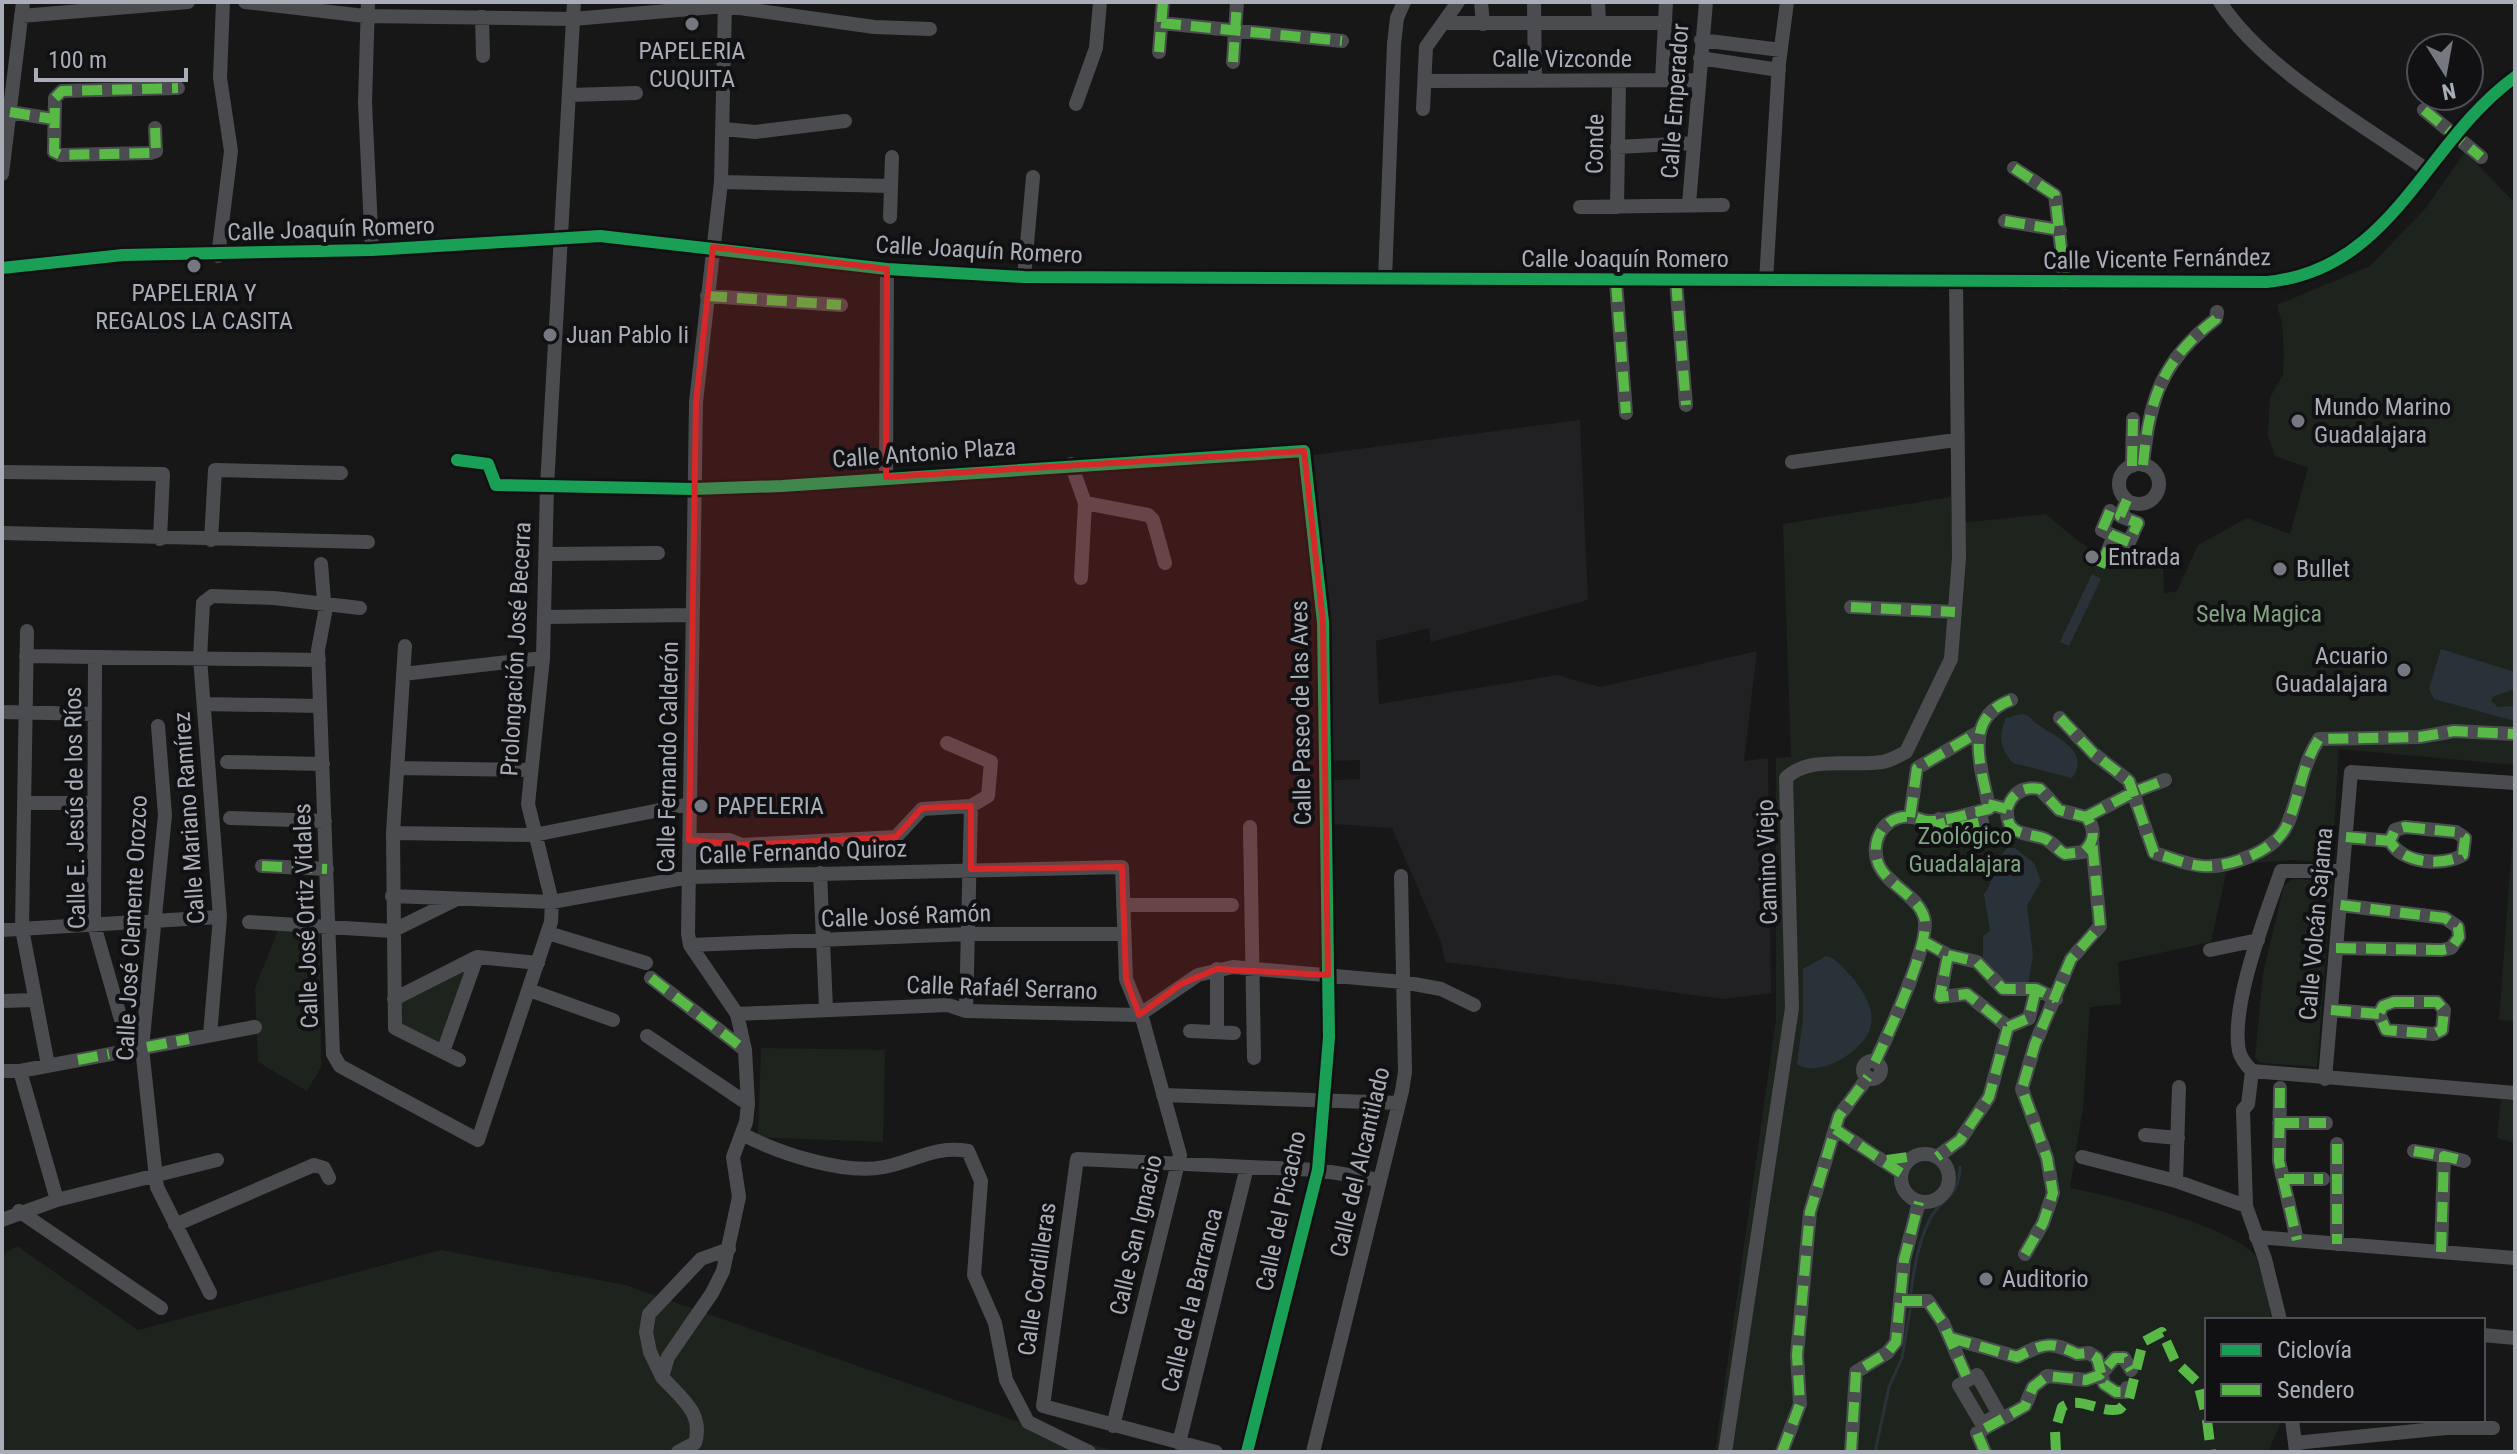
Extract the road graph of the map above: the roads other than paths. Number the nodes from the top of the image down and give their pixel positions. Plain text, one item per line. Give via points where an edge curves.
1 (188, 2) edge
2 (223, 2) edge
3 (245, 2) edge
4 (574, 2) edge
5 (1100, 2) edge
6 (1163, 2) edge
7 (1237, 2) edge
8 (1404, 2) edge
9 (1458, 2) edge
10 (1481, 2) edge
11 (1534, 2) edge
12 (1598, 2) edge
13 (1666, 2) edge
14 (1706, 2) edge
15 (1787, 2) edge
16 (2220, 2) edge
17 (120, 4) edge
18 (725, 4) edge
19 (72, 7) edge
20 (22, 9) edge
21 (366, 9) edge
22 (482, 17) junction
23 (573, 19) junction
24 (1599, 21) junction
25 (1535, 22) junction
26 (1161, 23) junction
27 (1443, 23) junction
28 (1666, 23) junction
29 (1483, 24) junction
30 (930, 29) dead end
31 (1236, 33) junction
32 (1701, 40) junction
33 (1342, 41) dead end
34 (1752, 46) junction
35 (1781, 50) junction
36 (1159, 52) dead end
37 (483, 56) dead end
38 (1700, 58) junction
39 (1233, 62) dead end
40 (1750, 65) junction
41 (1779, 70) junction
42 (2515, 77) edge
43 (1662, 80) junction
44 (1698, 80) junction
45 (1425, 81) junction
46 (1535, 81) junction
47 (1619, 82) junction
48 (178, 88) dead end
49 (636, 93) dead end
50 (570, 95) junction
51 (1076, 104) dead end
52 (1423, 109) dead end
53 (10, 112) junction
54 (2426, 112) edge
55 (53, 119) junction
56 (845, 121) dead end
57 (155, 128) dead end
58 (724, 129) junction
59 (1694, 143) junction
60 (1617, 147) junction
61 (892, 157) dead end
62 (2481, 157) dead end
63 (2014, 168) dead end
64 (2427, 170) junction
65 (2, 174) edge
66 (1033, 177) dead end
67 (721, 182) junction
68 (891, 186) junction
69 (1689, 204) junction
70 (1723, 205) dead end
71 (1580, 207) dead end
72 (1617, 207) junction
73 (890, 217) dead end
74 (2005, 221) dead end
75 (2060, 230) junction
76 (559, 238) junction
77 (713, 247) junction
78 (372, 250) junction
79 (218, 256) junction
80 (2, 268) edge
81 (887, 269) junction
82 (1024, 277) junction
83 (1385, 279) junction
84 (1676, 281) junction
85 (1766, 281) junction
86 (1616, 282) junction
87 (1956, 282) junction
88 (2065, 283) junction
89 (707, 296) junction
90 (841, 305) dead end
91 (2217, 312) dead end
92 (1686, 405) dead end
93 (1626, 413) dead end
94 (1956, 440) junction
95 (1304, 451) joint
96 (457, 460) dead end
97 (1792, 462) dead end
98 (1071, 464) junction
99 (2137, 465) junction
100 (2, 472) edge
101 (341, 473) dead end
102 (886, 477) junction
103 (547, 486) junction
104 (694, 489) junction
105 (2127, 500) junction
106 (1085, 503) junction
107 (2110, 511) junction
108 (2, 533) edge
109 (2114, 536) junction
110 (160, 539) junction
111 (211, 540) junction
112 (368, 542) dead end
113 (658, 553) dead end
114 (546, 554) junction
115 (2104, 560) dead end
116 (1165, 563) dead end
117 (321, 564) dead end
118 (1081, 578) dead end
119 (324, 606) junction
120 (1851, 607) dead end
121 (360, 608) dead end
122 (1955, 612) junction
123 (692, 615) junction
124 (545, 617) junction
125 (27, 631) dead end
126 (405, 646) dead end
127 (26, 656) junction
128 (95, 657) junction
129 (200, 658) junction
130 (543, 658) junction
131 (319, 660) junction
132 (403, 674) junction
133 (2011, 700) dead end
134 (204, 704) junction
135 (320, 706) junction
136 (2, 712) edge
137 (25, 713) junction
138 (95, 714) junction
139 (2060, 718) dead end
140 (158, 726) dead end
141 (1977, 733) junction
142 (2515, 734) edge
143 (947, 743) dead end
144 (227, 762) dead end
145 (323, 764) junction
146 (397, 768) junction
147 (531, 770) junction
148 (2165, 780) dead end
149 (2515, 783) edge
150 (2134, 792) junction
151 (24, 803) junction
152 (94, 803) junction
153 (690, 804) junction
154 (971, 806) junction
155 (1984, 808) junction
156 (2007, 809) junction
157 (1910, 817) junction
158 (2086, 817) junction
159 (230, 818) dead end
160 (325, 821) junction
161 (1250, 827) dead end
162 (393, 833) junction
163 (534, 835) junction
164 (2346, 837) junction
165 (689, 840) junction
166 (2092, 840) junction
167 (2390, 841) junction
168 (262, 866) dead end
169 (1122, 867) joint
170 (327, 869) junction
171 (971, 869) junction
172 (2343, 871) junction
173 (820, 873) junction
174 (1401, 876) dead end
175 (689, 877) junction
176 (392, 896) junction
177 (458, 898) junction
178 (552, 902) junction
179 (1123, 905) junction
180 (1232, 905) dead end
181 (2340, 905) junction
182 (220, 917) junction
183 (156, 921) junction
184 (249, 922) dead end
185 (94, 925) junction
186 (329, 925) junction
187 (22, 929) junction
188 (2, 930) edge
189 (392, 931) junction
190 (548, 933) junction
191 (968, 934) junction
192 (1124, 934) junction
193 (2258, 940) junction
194 (824, 941) junction
195 (1923, 941) junction
196 (690, 945) junction
197 (2336, 948) junction
198 (2210, 950) dead end
199 (1948, 955) junction
200 (477, 957) junction
201 (538, 963) junction
202 (646, 963) dead end
203 (1252, 967) junction
204 (1217, 969) junction
205 (1328, 975) junction
206 (651, 978) dead end
207 (1403, 982) junction
208 (2036, 989) junction
209 (529, 990) junction
210 (394, 999) junction
211 (2056, 999) junction
212 (35, 1000) junction
213 (2, 1001) edge
214 (1474, 1005) dead end
215 (826, 1008) junction
216 (2331, 1010) junction
217 (966, 1011) junction
218 (737, 1014) junction
219 (2379, 1014) dead end
220 (1139, 1015) junction
221 (613, 1020) dead end
222 (255, 1027) dead end
223 (2008, 1027) junction
224 (1190, 1031) dead end
225 (1217, 1032) junction
226 (1234, 1033) dead end
227 (210, 1035) junction
228 (647, 1036) dead end
229 (139, 1049) junction
230 (745, 1050) junction
231 (443, 1052) junction
232 (1254, 1058) dead end
233 (459, 1060) dead end
234 (48, 1065) junction
235 (2, 1071) edge
236 (20, 1071) junction
237 (2247, 1071) junction
238 (2325, 1079) junction
239 (2179, 1087) dead end
240 (2280, 1088) dead end
241 (2515, 1093) edge
242 (1163, 1095) junction
243 (1325, 1101) junction
244 (1399, 1103) junction
245 (748, 1104) junction
246 (2279, 1123) junction
247 (2326, 1123) dead end
248 (1835, 1129) junction
249 (742, 1134) junction
250 (2145, 1135) dead end
251 (2178, 1138) junction
252 (478, 1140) joint
253 (2337, 1144) dead end
254 (2414, 1151) dead end
255 (1915, 1156) junction
256 (2444, 1156) junction
257 (1937, 1157) junction
258 (2082, 1157) dead end
259 (217, 1160) dead end
260 (1887, 1160) junction
261 (1178, 1161) junction
262 (2464, 1161) dead end
263 (1247, 1167) junction
264 (1318, 1170) junction
265 (1901, 1173) junction
266 (155, 1177) junction
267 (329, 1178) dead end
268 (2284, 1179) junction
269 (2323, 1179) dead end
270 (1380, 1180) junction
271 (2176, 1181) junction
272 (57, 1200) junction
273 (1919, 1202) junction
274 (2246, 1206) junction
275 (19, 1211) junction
276 (2, 1220) edge
277 (175, 1225) junction
278 (2256, 1237) junction
279 (2297, 1240) junction
280 (2337, 1244) junction
281 (729, 1249) junction
282 (2441, 1252) junction
283 (2025, 1254) dead end
284 (2515, 1258) edge
285 (210, 1293) dead end
286 (1902, 1301) junction
287 (161, 1308) dead end
288 (2279, 1318) edge
289 (2485, 1335) edge
290 (1951, 1338) junction
291 (2515, 1338) edge
292 (2131, 1370) dead end
293 (2100, 1375) junction
294 (662, 1377) junction
295 (2127, 1388) dead end
296 (1992, 1422) junction
297 (2292, 1422) edge
298 (1113, 1426) junction
299 (2493, 1428) dead end
300 (1179, 1443) junction
301 (2295, 1447) edge
302 (678, 1452) edge
303 (1089, 1452) edge
304 (1216, 1452) edge
305 (1247, 1452) edge
306 (1313, 1452) edge
307 (1725, 1452) edge
308 (1782, 1452) edge
309 (1851, 1452) edge
310 (1985, 1452) edge

1 - 17 street
2 - 79 street via 220,78 231,151
3 - 21 street
4 - 23 street, Prolongación José Becerra
5 - 51 street via 1096,48
6 - 26 street
7 - 31 street
8 - 83 street via 1394,44
9 - 27 street
10 - 29 street
11 - 25 street
12 - 24 street
13 - 28 street
14 - 32 street, Calle Emperador
15 - 35 street
16 - 64 street via 2263,53
17 - 19 street
18 - 23 street
18 - 30 street via 874,27
18 - 58 street, Calle Fernando Calderón
19 - 20 street
20 - 53 street
21 - 22 street
21 - 78 street
22 - 23 street
22 - 37 street
23 - 50 street, Prolongación José Becerra
24 - 25 street
24 - 28 street
25 - 29 street
25 - 46 street
26 - 31 street
26 - 36 street
27 - 29 street
27 - 45 street via 1426,47
28 - 43 street
31 - 33 street
31 - 39 street
32 - 34 street
32 - 38 street, Calle Emperador
34 - 35 street
34 - 40 street
35 - 41 street
38 - 40 street
38 - 44 street, Calle Emperador
40 - 41 street
41 - 85 street
42 - 64 street, Calle Vicente Fernández via 2469,119
43 - 44 street, Calle Vizconde
43 - 47 street, Calle Vizconde
44 - 59 street, Calle Emperador
45 - 46 street, Calle Vizconde
45 - 52 street
46 - 47 street, Calle Vizconde
47 - 60 street, Conde
48 - 55 street via 62,91 55,98
49 - 50 street
50 - 76 street, Prolongación José Becerra
53 - 55 street
53 - 65 street
54 - 62 street
55 - 57 street via 52,144 61,155 150,153 156,151
56 - 58 street via 755,132
58 - 67 street, Calle Fernando Calderón
59 - 60 street
59 - 69 street, Calle Emperador
60 - 72 street, Conde
61 - 68 street
63 - 75 street via 2055,195
64 - 88 street, Calle Vicente Fernández via 2366,241 2298,277 2230,283
66 - 82 street
67 - 68 street
67 - 77 street, Calle Fernando Calderón
68 - 73 street
69 - 70 street
69 - 72 street
71 - 72 street
74 - 75 street
75 - 88 street
76 - 77 street, Calle Joaquín Romero via 600,236
76 - 78 street, Calle Joaquín Romero
76 - 103 street, Prolongación José Becerra
77 - 81 street, Calle Joaquín Romero
77 - 89 street, Calle Fernando Calderón
78 - 79 street, Calle Joaquín Romero
79 - 80 street, Calle Joaquín Romero via 123,255
81 - 82 street, Calle Joaquín Romero
81 - 102 street
82 - 83 street, Calle Joaquín Romero
83 - 86 street, Calle Joaquín Romero
84 - 85 street, Calle Joaquín Romero
84 - 86 street, Calle Joaquín Romero
84 - 92 street
85 - 87 street, Calle Joaquín Romero
86 - 93 street
87 - 88 street, Calle Vicente Fernández
87 - 94 street, Camino Viejo
89 - 90 street
89 - 104 street, Calle Fernando Calderón
91 - 99 street via 2170,364 2140,421
94 - 97 street
94 - 122 street, Camino Viejo
95 - 98 street, Calle Antonio Plaza
95 - 205 street, Calle Paseo de las Aves via 1323,622
96 - 103 street, Calle Antonio Plaza via 488,464 496,485
98 - 102 street, Calle Antonio Plaza
98 - 106 street
99 - 105 street via 2119,481
99 - 105 street via 2158,476 2157,494 2142,504
100 - 110 street via 163,474
101 - 111 street via 215,470
102 - 104 street, Calle Antonio Plaza
103 - 104 street, Calle Antonio Plaza
103 - 114 street, Prolongación José Becerra
104 - 123 street, Calle Fernando Calderón
105 - 107 street
106 - 116 street via 1148,515
106 - 118 street
107 - 109 street via 2102,530
107 - 109 street via 2138,523 2129,542
108 - 110 street
109 - 115 street
110 - 111 street
111 - 112 street
113 - 114 street
114 - 124 street, Prolongación José Becerra
117 - 119 street, Calle José Ortiz Vidales
119 - 121 street
119 - 129 street, Calle Mariano Ramírez via 274,598 206,598
119 - 131 street, Calle José Ortiz Vidales
120 - 122 street
122 - 307 street, Camino Viejo via 1951,659 1906,752 1884,762 1810,765 1794,769 1786,778 1792,1008
123 - 124 street
123 - 153 street, Calle Fernando Calderón
124 - 130 street, Prolongación José Becerra
125 - 127 street
126 - 132 street
127 - 128 street
127 - 137 street
128 - 129 street
128 - 138 street, Calle E. Jesús de los Ríos
129 - 131 street
129 - 134 street, Calle Mariano Ramírez
130 - 132 street
130 - 147 street, Prolongación José Becerra
131 - 135 street, Calle José Ortiz Vidales
132 - 146 street
133 - 141 street via 2000,704
134 - 135 street
134 - 182 street, Calle Mariano Ramírez
135 - 145 street, Calle José Ortiz Vidales
136 - 137 street
137 - 138 street
137 - 151 street
138 - 152 street, Calle E. Jesús de los Ríos
139 - 150 street via 2129,781
140 - 183 street, Calle José Clemente Orozco via 165,815
141 - 155 street
141 - 157 street via 1917,768
142 - 150 street via 2454,731 2319,739 2307,757 2287,827 2279,836 2238,860 2203,866 2154,853
143 - 154 street via 991,762 988,796
144 - 145 street
145 - 160 street, Calle José Ortiz Vidales
146 - 147 street
146 - 162 street
147 - 163 street, Prolongación José Becerra via 528,804
148 - 150 street
149 - 164 street, Calle Volcán Sajama via 2351,772
150 - 158 street
151 - 152 street
151 - 187 street
152 - 185 street, Calle E. Jesús de los Ríos
153 - 163 street
153 - 165 street, Calle Fernando Calderón
154 - 165 street via 922,809 896,837 742,845
154 - 171 street
155 - 156 street
155 - 157 street via 1927,822
156 - 158 street via 2016,793 2034,788 2047,793 2059,810
156 - 166 street via 2014,831 2044,838 2065,854 2083,852
157 - 195 street via 1881,829 1874,843 1876,860 1925,918
158 - 166 street
159 - 160 street
160 - 170 street, Calle José Ortiz Vidales
161 - 203 street
162 - 163 street
162 - 176 street
163 - 178 street, Prolongación José Becerra
164 - 167 street
164 - 172 street, Calle Volcán Sajama
165 - 175 street, Calle Fernando Calderón
166 - 211 street via 2100,926 2071,959
167 - 167 street via 2404,857 2432,860 2454,860 2465,848 2465,838 2456,832 2405,827 2395,830
168 - 170 street
169 - 171 street, Calle Fernando Quiroz
169 - 179 street, Calle San Ignacio
170 - 186 street, Calle José Ortiz Vidales
171 - 173 street, Calle Fernando Quiroz
171 - 191 street
172 - 181 street, Calle Volcán Sajama
172 - 193 street, Calle Volcán Sajama via 2281,871
173 - 175 street, Calle Fernando Quiroz
173 - 194 street
174 - 207 street, Calle del Alcantilado
175 - 178 street, Calle Fernando Quiroz
175 - 196 street, Calle Fernando Calderón
176 - 177 street, Calle Fernando Quiroz
176 - 189 street
177 - 178 street, Calle Fernando Quiroz
177 - 189 street
178 - 190 street, Prolongación José Becerra
179 - 180 street
179 - 192 street, Calle San Ignacio
181 - 197 street, Calle Volcán Sajama
181 - 197 street via 2445,918 2458,927 2459,937 2442,950
182 - 183 street
182 - 227 street, Calle Mariano Ramírez
183 - 185 street
183 - 229 street, Calle José Clemente Orozco
184 - 186 street
185 - 187 street
185 - 229 street, Calle E. Jesús de los Ríos
186 - 189 street
186 - 252 street, Calle José Ortiz Vidales via 335,1061
187 - 188 street
187 - 212 street
189 - 210 street
190 - 201 street, Prolongación José Becerra
190 - 202 street
191 - 192 street, Calle José Ramón
191 - 194 street, Calle José Ramón
191 - 217 street
192 - 220 street, Calle San Ignacio via 1126,979
193 - 198 street
193 - 237 street, Calle Volcán Sajama via 2238,1039
194 - 196 street, Calle José Ramón
194 - 215 street
195 - 199 street
195 - 248 street via 1875,1062 1880,1073 1868,1077
196 - 218 street
197 - 216 street, Calle Volcán Sajama
199 - 208 street via 1977,962 2003,989
199 - 223 street via 1940,997 1967,994
200 - 201 street
200 - 210 street
200 - 231 street
201 - 209 street, Prolongación José Becerra
203 - 204 street
203 - 205 street
203 - 232 street
204 - 220 street via 1181,984
204 - 225 street
205 - 207 street
205 - 243 street, Calle del Picacho
206 - 230 street
207 - 214 street via 1441,989
207 - 244 street, Calle del Alcantilado via 1405,1072
208 - 211 street
208 - 223 street via 2029,1018
209 - 221 street
209 - 252 street, Prolongación José Becerra
210 - 231 street via 395,1028
211 - 283 street via 2022,1089 2050,1168 2053,1193
212 - 213 street
212 - 234 street
215 - 217 street, Calle Rafaél Serrano via 948,1005
215 - 218 street, Calle Rafaél Serrano
216 - 219 street
216 - 238 street, Calle Volcán Sajama
217 - 220 street, Calle Rafaél Serrano
218 - 230 street
220 - 242 street, Calle San Ignacio
222 - 227 street
223 - 257 street via 1989,1097 1960,1140
224 - 225 street
225 - 226 street
227 - 229 street
228 - 245 street
229 - 234 street
229 - 266 street, Calle José Clemente Orozco
230 - 245 street
231 - 233 street
234 - 236 street
235 - 236 street
236 - 272 street
237 - 238 street
237 - 274 street, Calle Volcán Sajama
238 - 241 street
239 - 251 street
240 - 246 street
242 - 243 street
242 - 261 street, Calle San Ignacio
243 - 244 street
243 - 264 street, Calle del Picacho
244 - 270 street, Calle del Alcantilado
245 - 249 street
246 - 247 street
246 - 268 street
248 - 260 street
248 - 308 street via 1810,1212 1797,1355 1800,1404
249 - 281 street via 733,1157 739,1197
249 - 303 street via 773,1150 843,1167 883,1168 946,1147 968,1151 981,1181 974,1275 995,1323 1006,1380 1028,1422
250 - 251 street
251 - 271 street
253 - 280 street
254 - 256 street
255 - 257 street
255 - 260 street
255 - 265 street
256 - 262 street
256 - 282 street
257 - 273 street via 1948,1168 1946,1190 1935,1200
258 - 271 street
259 - 266 street
260 - 265 street
261 - 263 street
261 - 298 street, Calle San Ignacio
261 - 298 street, Calle Cordilleras via 1077,1159 1043,1406
263 - 264 street
263 - 300 street, Calle de la Barranca
264 - 270 street
264 - 305 street, Calle del Picacho
265 - 273 street via 1906,1194
266 - 272 street
266 - 277 street, Calle José Clemente Orozco
267 - 277 street via 324,1168 314,1165
268 - 269 street
268 - 279 street
270 - 306 street, Calle del Alcantilado
271 - 274 street
272 - 275 street
273 - 286 street via 1904,1260
274 - 278 street
275 - 276 street
275 - 287 street
277 - 285 street, Calle José Clemente Orozco
278 - 279 street
278 - 288 street
279 - 280 street
280 - 282 street
281 - 294 street via 712,1293 668,1357
281 - 294 street via 701,1259 649,1314 650,1352
282 - 284 street
286 - 290 street via 1928,1301
286 - 309 street via 1896,1342 1856,1372
289 - 291 street
290 - 293 street via 2017,1357 2041,1345 2067,1347 2097,1358
290 - 296 street via 1968,1380 1959,1385 1982,1424
292 - 293 street via 2124,1358 2115,1358
293 - 295 street via 2116,1392
293 - 296 street via 2086,1380 2047,1376 2033,1387 2025,1406
294 - 302 street via 695,1413 699,1430 695,1443
296 - 310 street via 1977,1433
297 - 301 street
298 - 300 street
299 - 301 street via 2446,1428
300 - 304 street

